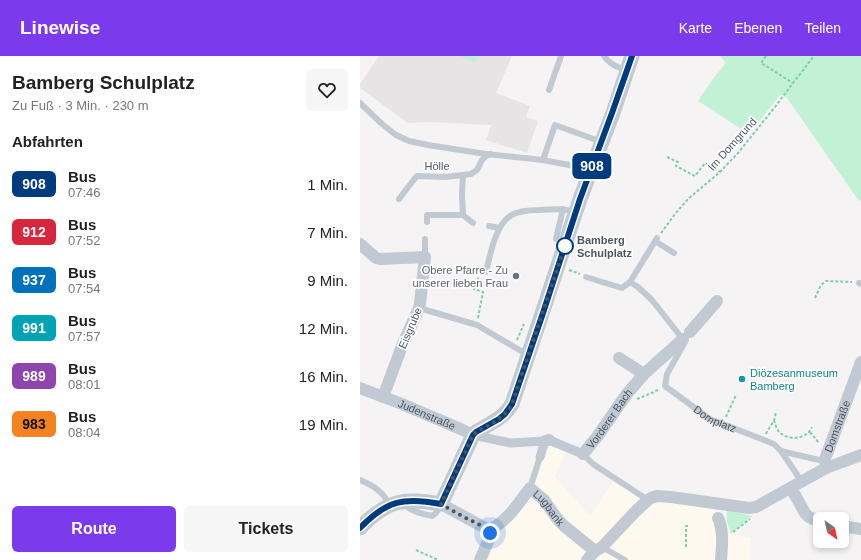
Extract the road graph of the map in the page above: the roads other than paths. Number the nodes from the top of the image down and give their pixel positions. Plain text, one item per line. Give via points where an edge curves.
1 (561, 56) edge
2 (604, 56) edge
3 (632, 56) edge
4 (628, 71) junction
5 (549, 90) dead end
6 (360, 103) edge
7 (602, 142) junction
8 (488, 154) junction
9 (543, 160) junction
10 (591, 169) junction
11 (463, 175) junction
12 (399, 200) dead end
13 (569, 210) junction
14 (463, 215) junction
15 (427, 222) dead end
16 (473, 223) dead end
17 (489, 226) dead end
18 (500, 228) junction
19 (426, 239) dead end
20 (556, 239) dead end
21 (360, 244) edge
22 (674, 253) dead end
23 (425, 257) junction
24 (486, 272) road end
25 (586, 277) road end
26 (630, 282) junction
27 (717, 301) dead end
28 (419, 308) junction
29 (687, 336) junction
30 (528, 355) junction
31 (619, 358) dead end
32 (861, 362) edge
33 (644, 374) junction
34 (360, 388) edge
35 (383, 397) junction
36 (473, 435) junction
37 (547, 440) junction
38 (781, 451) junction
39 (583, 454) junction
40 (861, 455) edge
41 (540, 457) joint
42 (825, 464) junction
43 (360, 480) edge
44 (796, 485) junction
45 (530, 488) junction
46 (648, 500) junction
47 (395, 503) junction
48 (441, 504) junction
49 (718, 518) dead end
50 (813, 519) edge
51 (849, 527) edge
52 (360, 528) edge
53 (861, 529) edge
54 (489, 530) junction
55 (595, 552) edge
56 (480, 560) edge
57 (624, 560) edge
58 (721, 560) edge

1 - 5 lane
2 - 4 lane via 611,64
3 - 4 street
4 - 7 street
6 - 8 lane via 386,128 409,141
7 - 9 lane via 555,125
7 - 10 street
8 - 9 lane
8 - 11 lane, Hölle via 477,170
9 - 10 lane
10 - 13 street
11 - 12 lane, Hölle via 418,176
11 - 14 lane, Hölle
13 - 18 lane via 520,212 509,216
13 - 20 lane
13 - 30 street via 558,266
14 - 15 lane via 427,216
14 - 16 lane
17 - 18 lane
18 - 24 lane via 492,245
19 - 23 lane, Eisgrube
21 - 23 street via 380,259
22 - 26 lane via 656,240
23 - 28 street, Eisgrube
25 - 26 lane via 622,288
26 - 29 lane via 652,300
27 - 29 street, Vorderer Bach
28 - 30 lane via 477,325
28 - 35 street, Eisgrube
29 - 33 street, Vorderer Bach
29 - 38 lane, Domplatz via 667,374 665,386 710,419 774,444
30 - 36 street via 509,409 499,419
31 - 33 street
32 - 42 street, Domstraße
33 - 39 street, Vorderer Bach via 620,402 598,437
34 - 35 street, Judenstraße
35 - 36 street, Judenstraße
36 - 37 street, Judenstraße via 511,443
36 - 48 street
37 - 39 street, Vorderer Bach
37 - 41 street
38 - 42 lane via 819,460
38 - 44 lane, Domplatz
39 - 46 lane via 593,464
40 - 42 street
41 - 45 lane
42 - 44 street
43 - 47 lane via 378,489
44 - 46 street via 756,507 749,508 671,496 657,496
44 - 50 street via 805,513
45 - 54 street, Lugbank via 514,510
45 - 55 street, Lugbank via 544,500 563,525
46 - 55 street
47 - 48 street via 415,500
47 - 52 street via 374,515
48 - 54 street
49 - 58 street via 722,531
51 - 53 street
54 - 56 street via 490,537
55 - 57 lane

